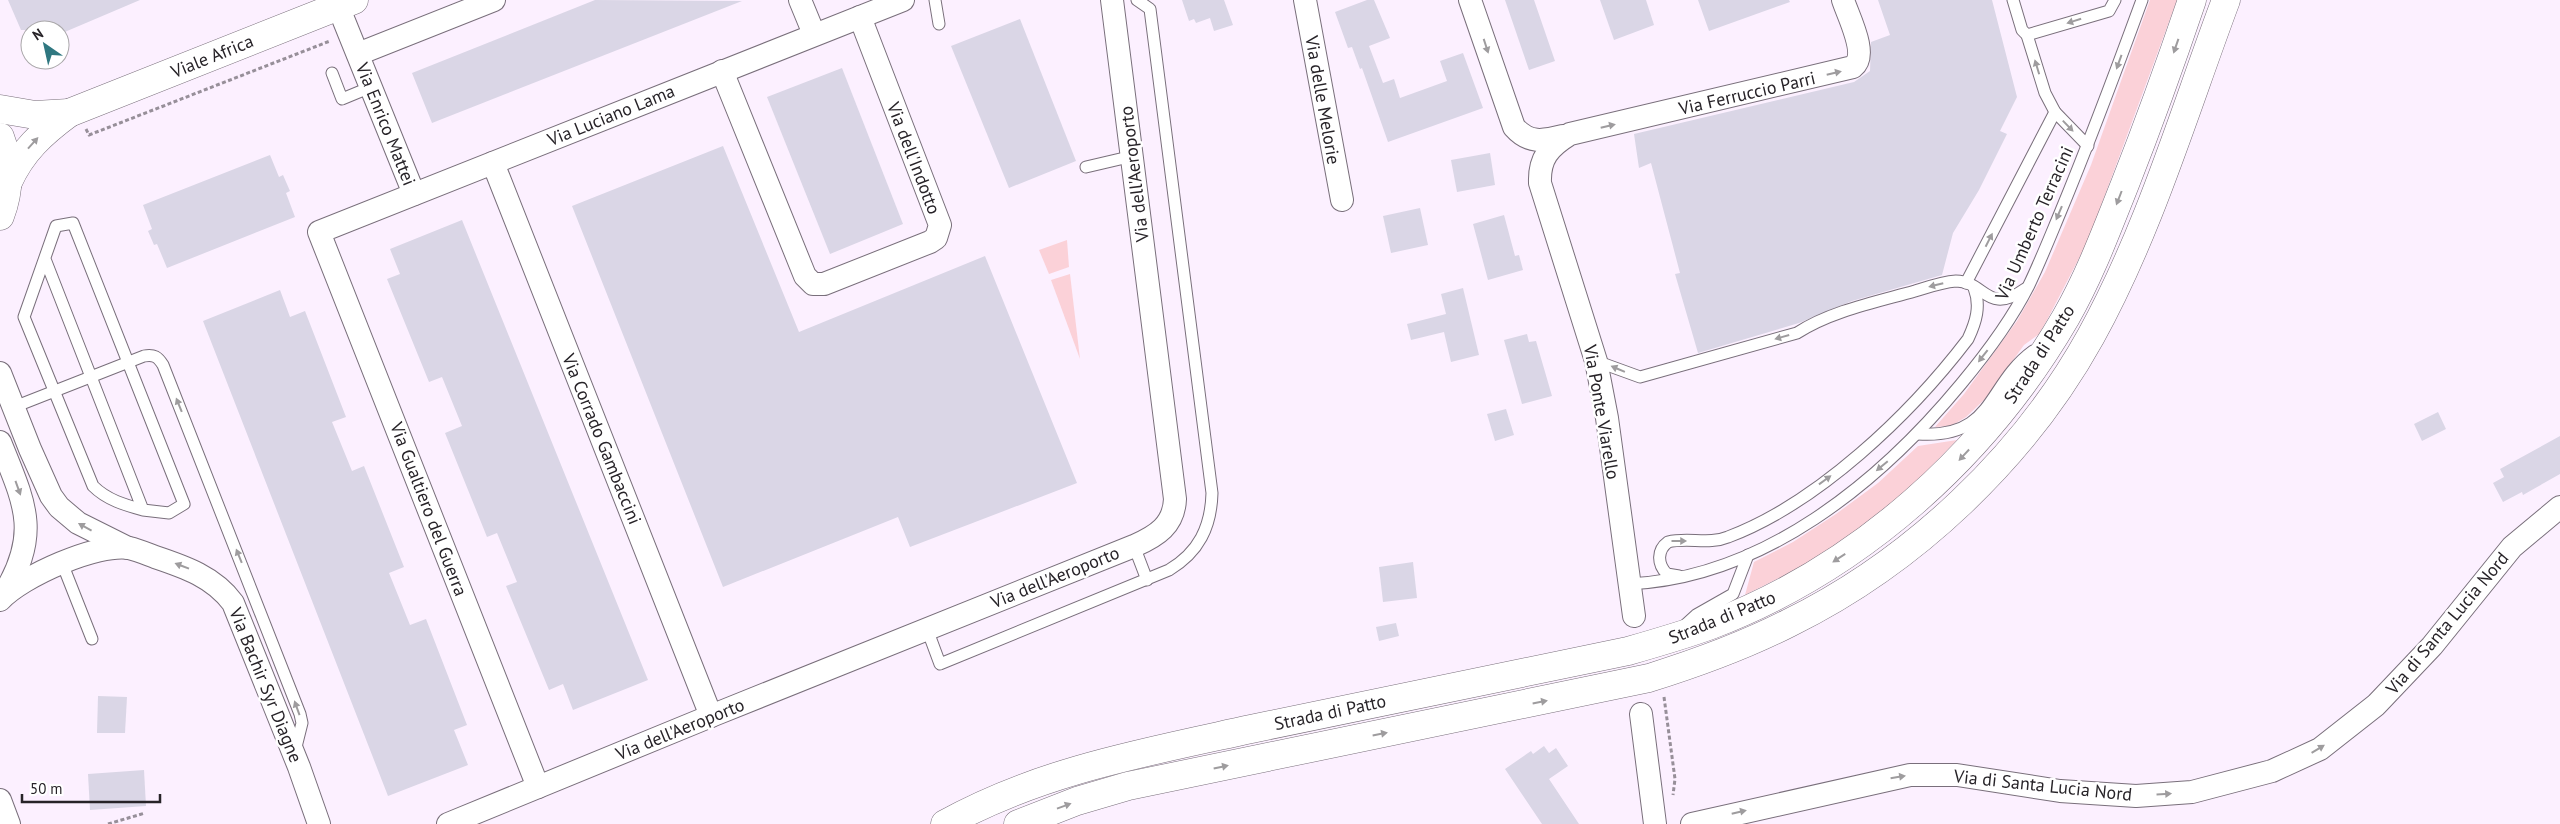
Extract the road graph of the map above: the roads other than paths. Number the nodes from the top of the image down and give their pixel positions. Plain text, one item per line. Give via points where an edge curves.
1 (494, 0) edge
2 (800, 0) edge
3 (903, 0) edge
4 (935, 0) edge
5 (1112, 0) edge
6 (1137, 0) edge
7 (1305, 0) edge
8 (1470, 0) edge
9 (1842, 0) edge
10 (2013, 0) edge
11 (2115, 0) edge
12 (2142, 0) edge
13 (2192, 0) edge
14 (2226, 0) edge
15 (346, 3) edge
16 (860, 16) junction
17 (939, 24) dead end
18 (814, 34) junction
19 (2027, 35) junction
20 (358, 54) junction
21 (722, 70) junction
22 (332, 74) dead end
23 (371, 87) junction
24 (0, 109) edge
25 (74, 111) junction
26 (2055, 112) junction
27 (1570, 134) junction
28 (0, 137) edge
29 (2088, 146) junction
30 (1133, 156) junction
31 (493, 163) junction
32 (1086, 167) dead end
33 (8, 182) junction
34 (1540, 183) joint
35 (414, 194) junction
36 (1342, 200) dead end
37 (0, 216) edge
38 (319, 232) joint
39 (44, 259) junction
40 (1970, 285) junction
41 (2028, 286) junction
42 (2047, 347) junction
43 (1596, 360) junction
44 (128, 362) junction
45 (0, 373) edge
46 (91, 376) junction
47 (54, 391) junction
48 (14, 407) junction
49 (1918, 434) junction
50 (0, 442) edge
51 (2560, 507) edge
52 (143, 510) junction
53 (1134, 546) junction
54 (129, 548) junction
55 (1748, 555) junction
56 (62, 563) junction
57 (1683, 576) junction
58 (1146, 580) junction
59 (1629, 584) junction
60 (0, 600) edge
61 (1634, 616) dead end
62 (927, 629) junction
63 (92, 639) dead end
64 (1670, 639) junction
65 (1641, 714) dead end
66 (711, 716) junction
67 (294, 755) junction
68 (538, 787) junction
69 (310, 794) junction
70 (0, 800) edge
71 (9, 824) edge
72 (319, 824) edge
73 (336, 824) edge
74 (448, 824) edge
75 (945, 824) edge
76 (1018, 824) edge
77 (1655, 824) edge
78 (1692, 824) edge

1 - 20 street, Via Enrico Mattei
2 - 18 street
3 - 16 street, Via Luciano Lama
4 - 17 lane
5 - 30 street, Via dell'Aeroporto
6 - 58 lane via 1150,8 1212,493 1209,523 1197,547 1182,562
7 - 36 street, Via delle Melorie
8 -> 27 street, Via Ferruccio Parri via 1512,123 1524,136 1536,141
27 -> 9 street, Via Ferruccio Parri via 1853,67 1860,61 1860,50
10 - 19 lane via 2022,30
11 -> 19 lane via 2109,11
12 -> 29 lane, Via Umberto Terracini
13 -> 42 main road, Strada di Patto via 2104,237 2066,316
76 -> 14 main road, Strada di Patto via 1128,786 1649,678 1762,636 1816,609 1869,575 1918,539 1977,486 2044,407 2069,372 2091,336 2138,237
15 - 20 street, Via Enrico Mattei via 350,34
15 - 25 main road, Viale Africa
16 - 18 street, Via Luciano Lama
16 - 21 street, Via dell'Indotto via 940,226 936,238 930,242 824,284 813,284 805,276
18 - 21 street, Via Luciano Lama
26 -> 19 lane via 2045,93
20 - 23 street, Via Enrico Mattei
21 - 31 street, Via Luciano Lama
22 - 23 lane via 342,98
23 - 35 street, Via Enrico Mattei
24 - 25 main road, Viale Africa via 35,115
33 -> 25 main road, Viale Africa via 23,154 37,138
26 -> 29 lane
40 -> 26 lane
27 - 34 street, Via Ferruccio Parri via 1544,154
28 - 33 main road, Viale Africa via 6,153
29 -> 41 lane, Via Umberto Terracini
30 - 32 lane
30 - 53 street, Via dell'Aeroporto via 1175,499 1173,514 1164,528
31 - 35 street, Via Luciano Lama
31 - 66 street, Via Corrado Gambaccini
33 - 37 main road, Viale Africa
34 - 43 street, Via Ponte Viarello
35 - 38 street, Via Luciano Lama
38 - 68 street, Via Gualtiero del Guerra
39 - 44 lane via 56,226 73,223
39 - 46 lane
39 - 47 lane via 24,317
40 - 41 lane via 1984,295 2000,299 2015,296
40 -> 43 lane via 1952,282 1904,294 1819,321 1797,332 1640,377
57 -> 40 lane via 1667,574 1660,565 1662,546 1668,542 1719,540 1753,526 1812,490 1886,432 1968,339 1978,310
41 -> 49 lane, Via Umberto Terracini via 1992,344
42 - 49 lane via 2026,356 1970,424 1948,434
42 -> 64 main road, Strada di Patto via 2011,400 1960,460 1862,543 1774,596
43 - 59 street, Via Ponte Viarello
44 - 46 lane
44 - 52 lane via 184,504 169,513
67 -> 44 lane via 302,724 300,714 163,365 158,357 151,354
45 - 48 street, Via Bachir Syr Diagne
46 - 47 lane
46 - 52 lane
47 - 48 lane
47 - 52 lane via 93,486 123,505
54 -> 48 street, Via Bachir Syr Diagne via 78,523 58,507
49 -> 55 lane, Via Umberto Terracini via 1822,513
50 -> 60 street, Via Bachir Syr Diagne via 23,502 27,527 15,574
78 -> 51 street, Via di Santa Lucia Nord via 1910,775 1957,775 2060,791 2136,796 2202,790 2272,771 2320,749 2376,705 2432,646 2512,547
53 - 58 lane
53 - 62 street, Via dell'Aeroporto
54 - 56 street, Via Bachir Syr Diagne via 103,550
67 -> 54 street, Via Bachir Syr Diagne via 228,596 199,574
55 - 57 lane, Via Umberto Terracini
55 - 64 lane via 1733,594 1696,616
56 - 60 street, Via Bachir Syr Diagne via 28,578
56 - 63 lane
57 - 59 lane, Via Umberto Terracini
58 - 62 lane via 940,664
59 - 61 street, Via Ponte Viarello
62 - 66 street, Via dell'Aeroporto
64 - 75 main road, Strada di Patto via 1628,651 1128,756 1024,787
65 - 77 street
66 - 68 street, Via dell'Aeroporto
67 - 69 street, Via Bachir Syr Diagne
68 - 74 street, Via dell'Aeroporto
69 - 72 street, Via Bachir Syr Diagne
69 - 73 street
70 - 71 street

